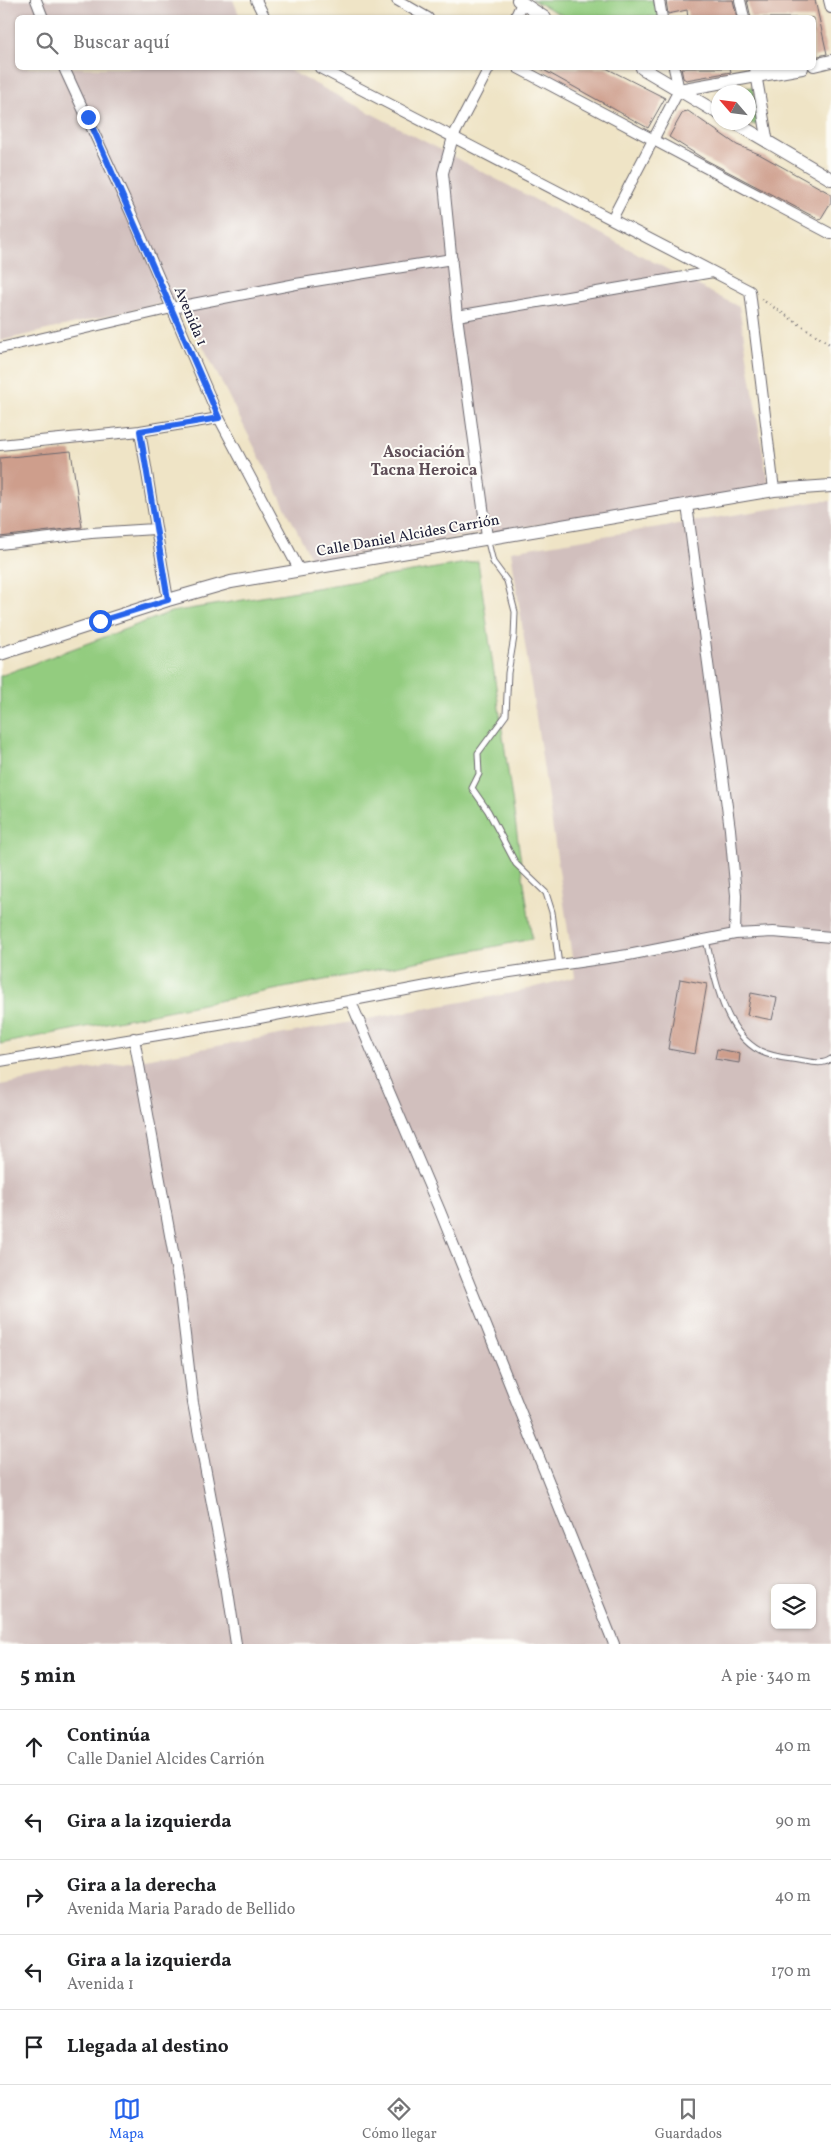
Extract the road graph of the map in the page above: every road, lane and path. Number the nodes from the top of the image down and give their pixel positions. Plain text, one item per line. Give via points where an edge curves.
1 (36, 0) edge
2 (256, 0) edge
3 (396, 0) edge
4 (659, 0) edge
5 (740, 0) edge
6 (829, 0) edge
7 (520, 1) edge
8 (831, 8) edge
9 (42, 15) edge
10 (264, 15) edge
11 (423, 15) edge
12 (516, 15) edge
13 (541, 15) edge
14 (662, 15) edge
15 (743, 15) edge
16 (831, 61) edge
17 (816, 65) edge
18 (65, 70) edge
19 (324, 70) edge
20 (488, 70) edge
21 (522, 70) edge
22 (645, 70) edge
23 (674, 70) edge
24 (779, 70) edge
25 (756, 72) edge
26 (679, 90) junction
27 (711, 109) edge
28 (747, 130) edge
29 (453, 137) junction
30 (653, 140) junction
31 (768, 143) junction
32 (831, 179) edge
33 (612, 219) junction
34 (831, 234) edge
35 (452, 259) junction
36 (713, 272) junction
37 (750, 291) junction
38 (172, 308) junction
39 (457, 316) junction
40 (831, 345) edge
41 (0, 348) edge
42 (219, 418) junction
43 (140, 431) junction
44 (0, 445) edge
45 (831, 486) edge
46 (774, 490) junction
47 (687, 505) junction
48 (155, 529) junction
49 (487, 537) junction
50 (0, 544) edge
51 (300, 571) junction
52 (168, 600) junction
53 (0, 653) edge
54 (735, 934) junction
55 (831, 937) edge
56 (706, 940) junction
57 (559, 965) junction
58 (351, 1002) junction
59 (134, 1038) junction
60 (831, 1059) edge
61 (0, 1061) edge
62 (236, 1644) edge
63 (614, 1644) edge

1 - 9 street
2 - 10 street
3 - 11 street
4 - 14 street
5 - 15 street
6 - 8 street
7 - 12 street
7 - 13 street
16 - 17 street
18 - 38 street, Avenida 1
19 - 29 street
20 - 29 street
21 - 30 street
22 - 26 street
23 - 26 street
24 - 25 street
25 - 26 street
25 - 31 street
26 - 27 street
26 - 30 street
28 - 31 street
29 - 33 street
29 - 35 street via 443,173
30 - 33 street
30 - 34 street
31 - 32 street
33 - 36 street
35 - 38 street
35 - 39 street
36 - 37 street
36 - 39 street
37 - 40 path
37 - 46 street
38 - 41 street
38 - 42 street, Avenida 1
39 - 49 street
42 - 43 street
42 - 51 street, Avenida 1
43 - 44 street
43 - 48 street
45 - 46 street, Calle Daniel Alcides Carrión
46 - 47 street, Calle Daniel Alcides Carrión
47 - 49 street, Calle Daniel Alcides Carrión
47 - 54 street via 730,830 736,895
48 - 50 street
48 - 52 street
49 - 51 street, Calle Daniel Alcides Carrión
49 - 57 lane via 493,562 507,582 515,612 514,637 506,715 478,753 479,774 472,788 516,864 546,893 552,912
51 - 52 street, Calle Daniel Alcides Carrión via 231,582
52 - 53 street, Calle Daniel Alcides Carrión
54 - 55 street via 773,932
54 - 56 street
56 - 57 street
56 - 60 lane via 732,1024 746,1041 776,1057 820,1063
57 - 58 street via 419,987
58 - 59 street
58 - 63 street via 440,1211
59 - 61 street
59 - 62 street via 179,1284 193,1403

